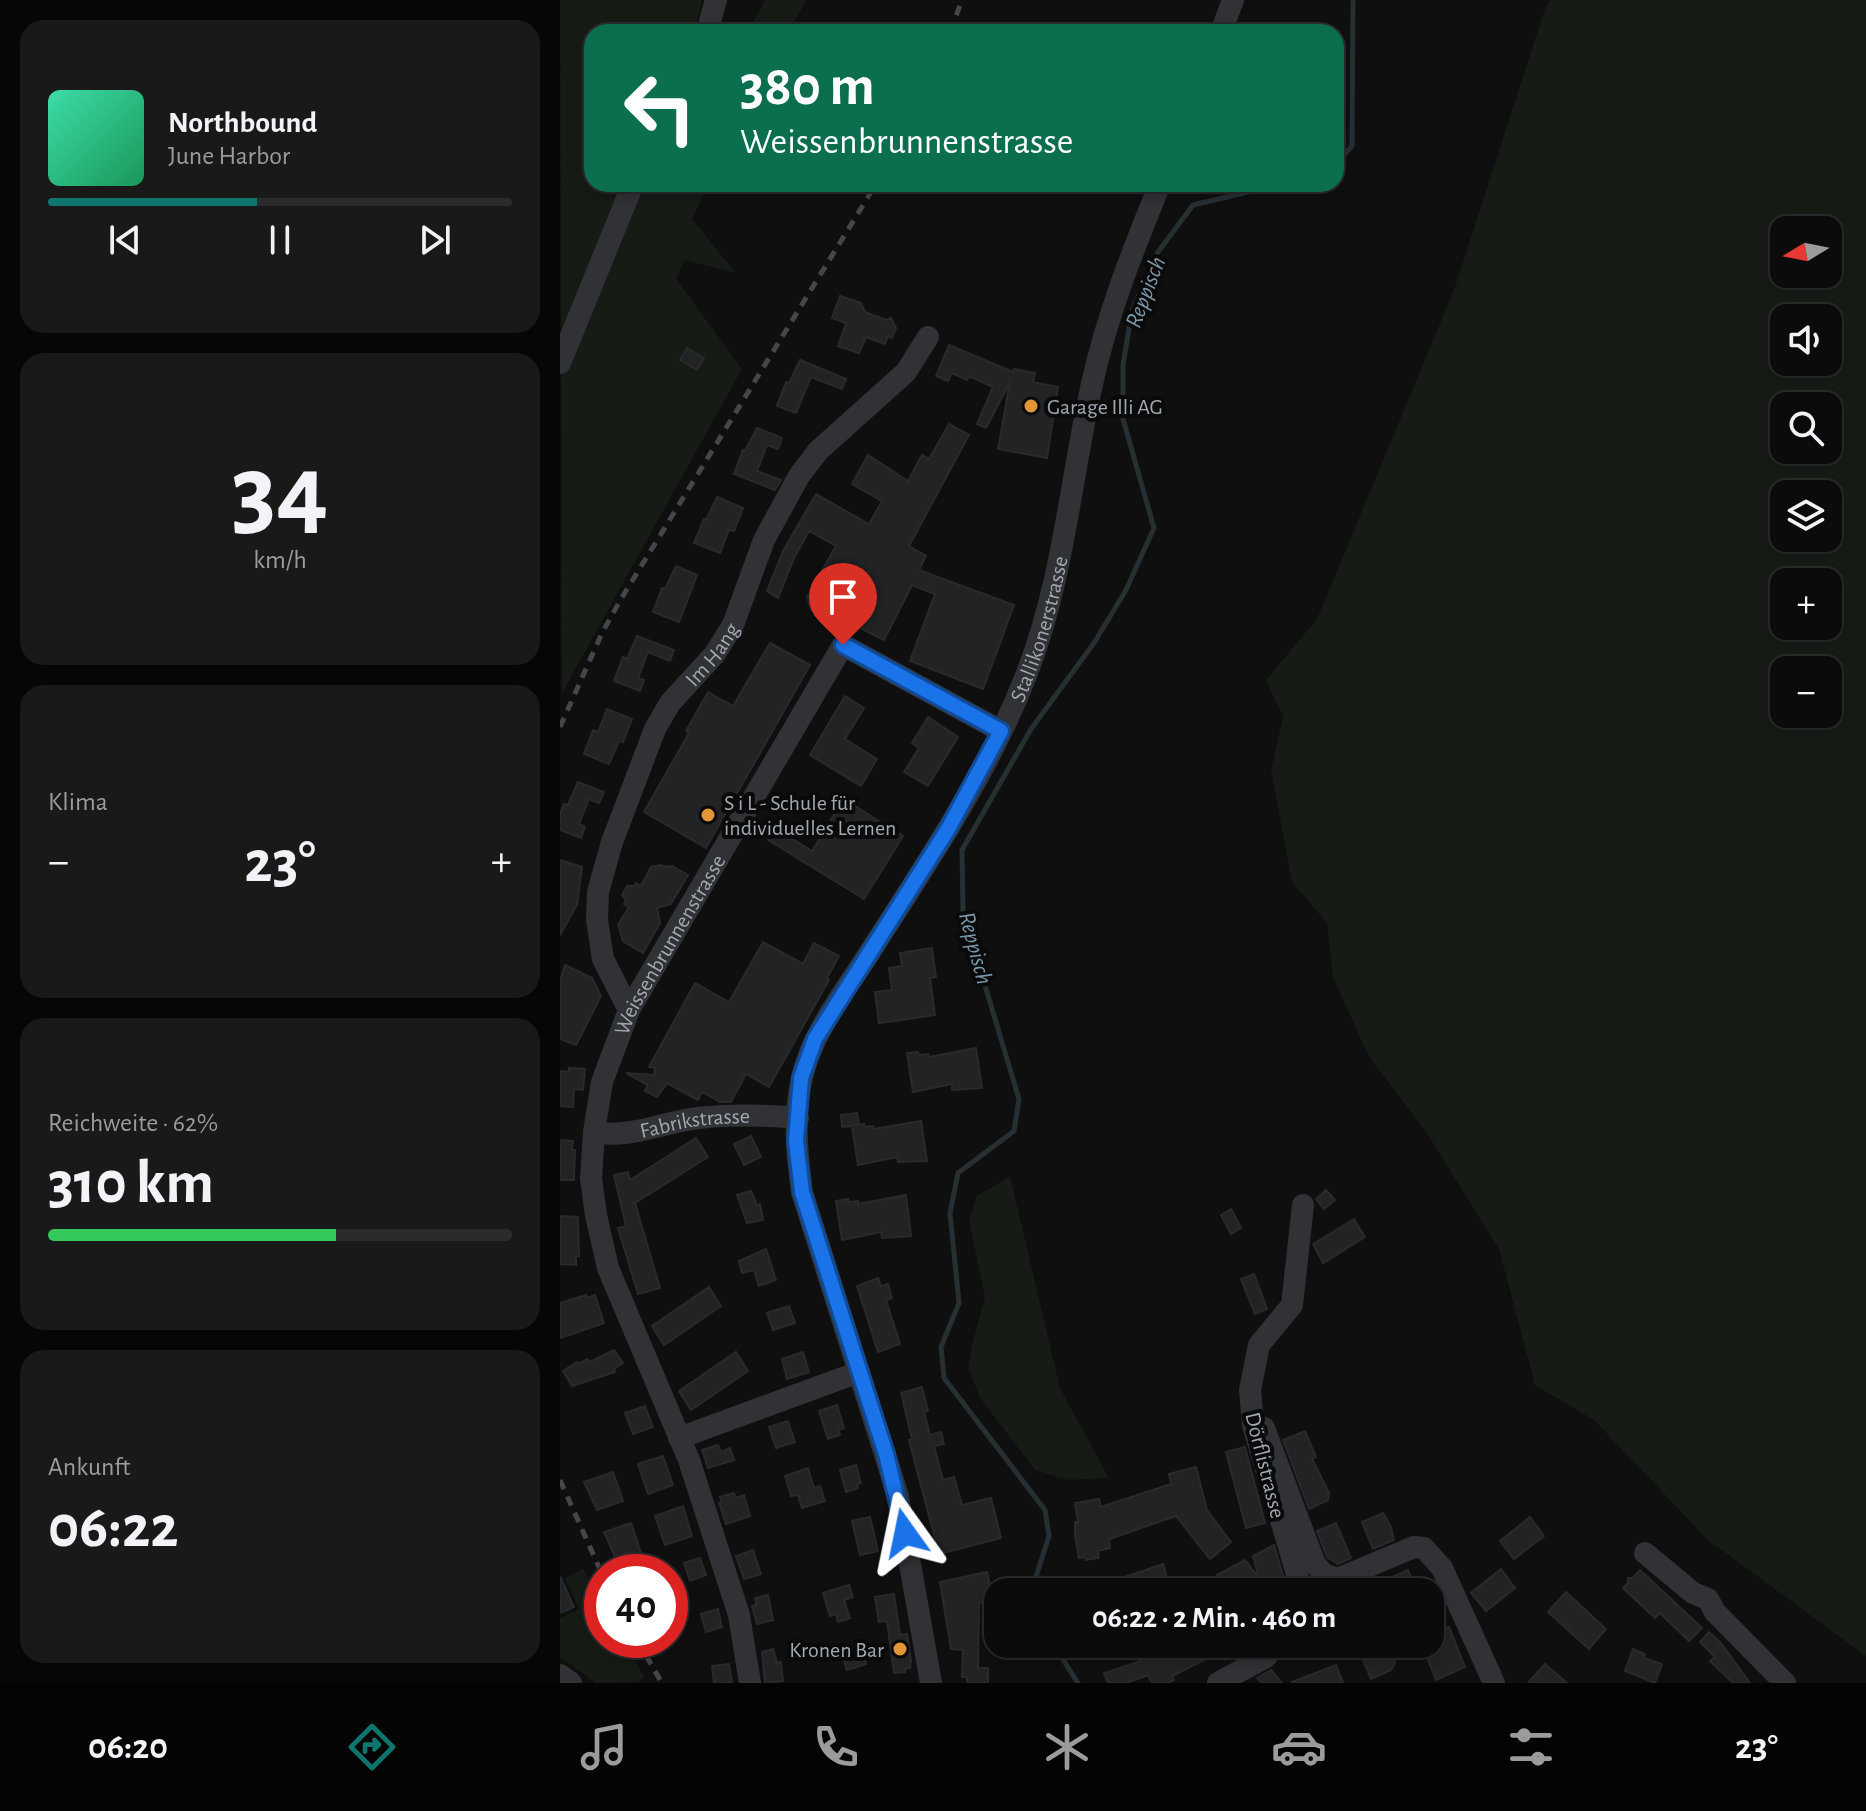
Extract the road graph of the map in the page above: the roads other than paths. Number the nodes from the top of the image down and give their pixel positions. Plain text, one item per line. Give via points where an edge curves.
1 (716, 0) edge
2 (1233, 0) edge
3 (709, 24) edge
4 (1224, 24) edge
5 (630, 192) edge
6 (1157, 192) edge
7 (928, 337) dead end
8 (560, 363) edge
9 (1001, 731) junction
10 (629, 1010) junction
11 (798, 1118) junction
12 (594, 1132) junction
13 (1303, 1205) dead end
14 (859, 1372) junction
15 (1264, 1428) dead end
16 (679, 1438) junction
17 (1645, 1553) dead end
18 (1296, 1578) edge
19 (1264, 1658) edge
20 (560, 1675) edge
21 (1490, 1682) edge
22 (571, 1683) edge
23 (750, 1683) edge
24 (931, 1683) edge
25 (1218, 1683) edge
26 (1785, 1683) edge

1 - 3 street
2 - 4 street
5 - 8 street
6 - 9 street, Stallikonerstrasse via 1105,331 1057,571 1038,642
7 - 10 street, Im Hang via 906,372 818,451 799,476 764,540 733,625 655,729 598,892 603,959
9 - 10 street, Weissenbrunnenstrasse via 843,645
9 - 11 street, Stallikonerstrasse via 948,829 815,1039 801,1078
10 - 12 street, Weissenbrunnenstrasse via 602,1082
11 - 12 street, Fabrikstrasse via 750,1114 696,1118 613,1135
11 - 14 street, Stallikonerstrasse via 798,1167 808,1214
12 - 16 street, Weissenbrunnenstrasse via 591,1178 608,1268
13 - 18 street, Dörflistrasse via 1292,1305 1259,1345 1250,1390 1253,1425
14 - 16 street
14 - 24 street, Stallikonerstrasse via 898,1496
15 - 21 street via 1315,1564 1338,1579 1414,1547 1424,1548 1442,1568 1485,1659
16 - 23 street, Weissenbrunnenstrasse via 731,1587
17 - 26 street via 1708,1599
19 - 25 street
20 - 22 street

